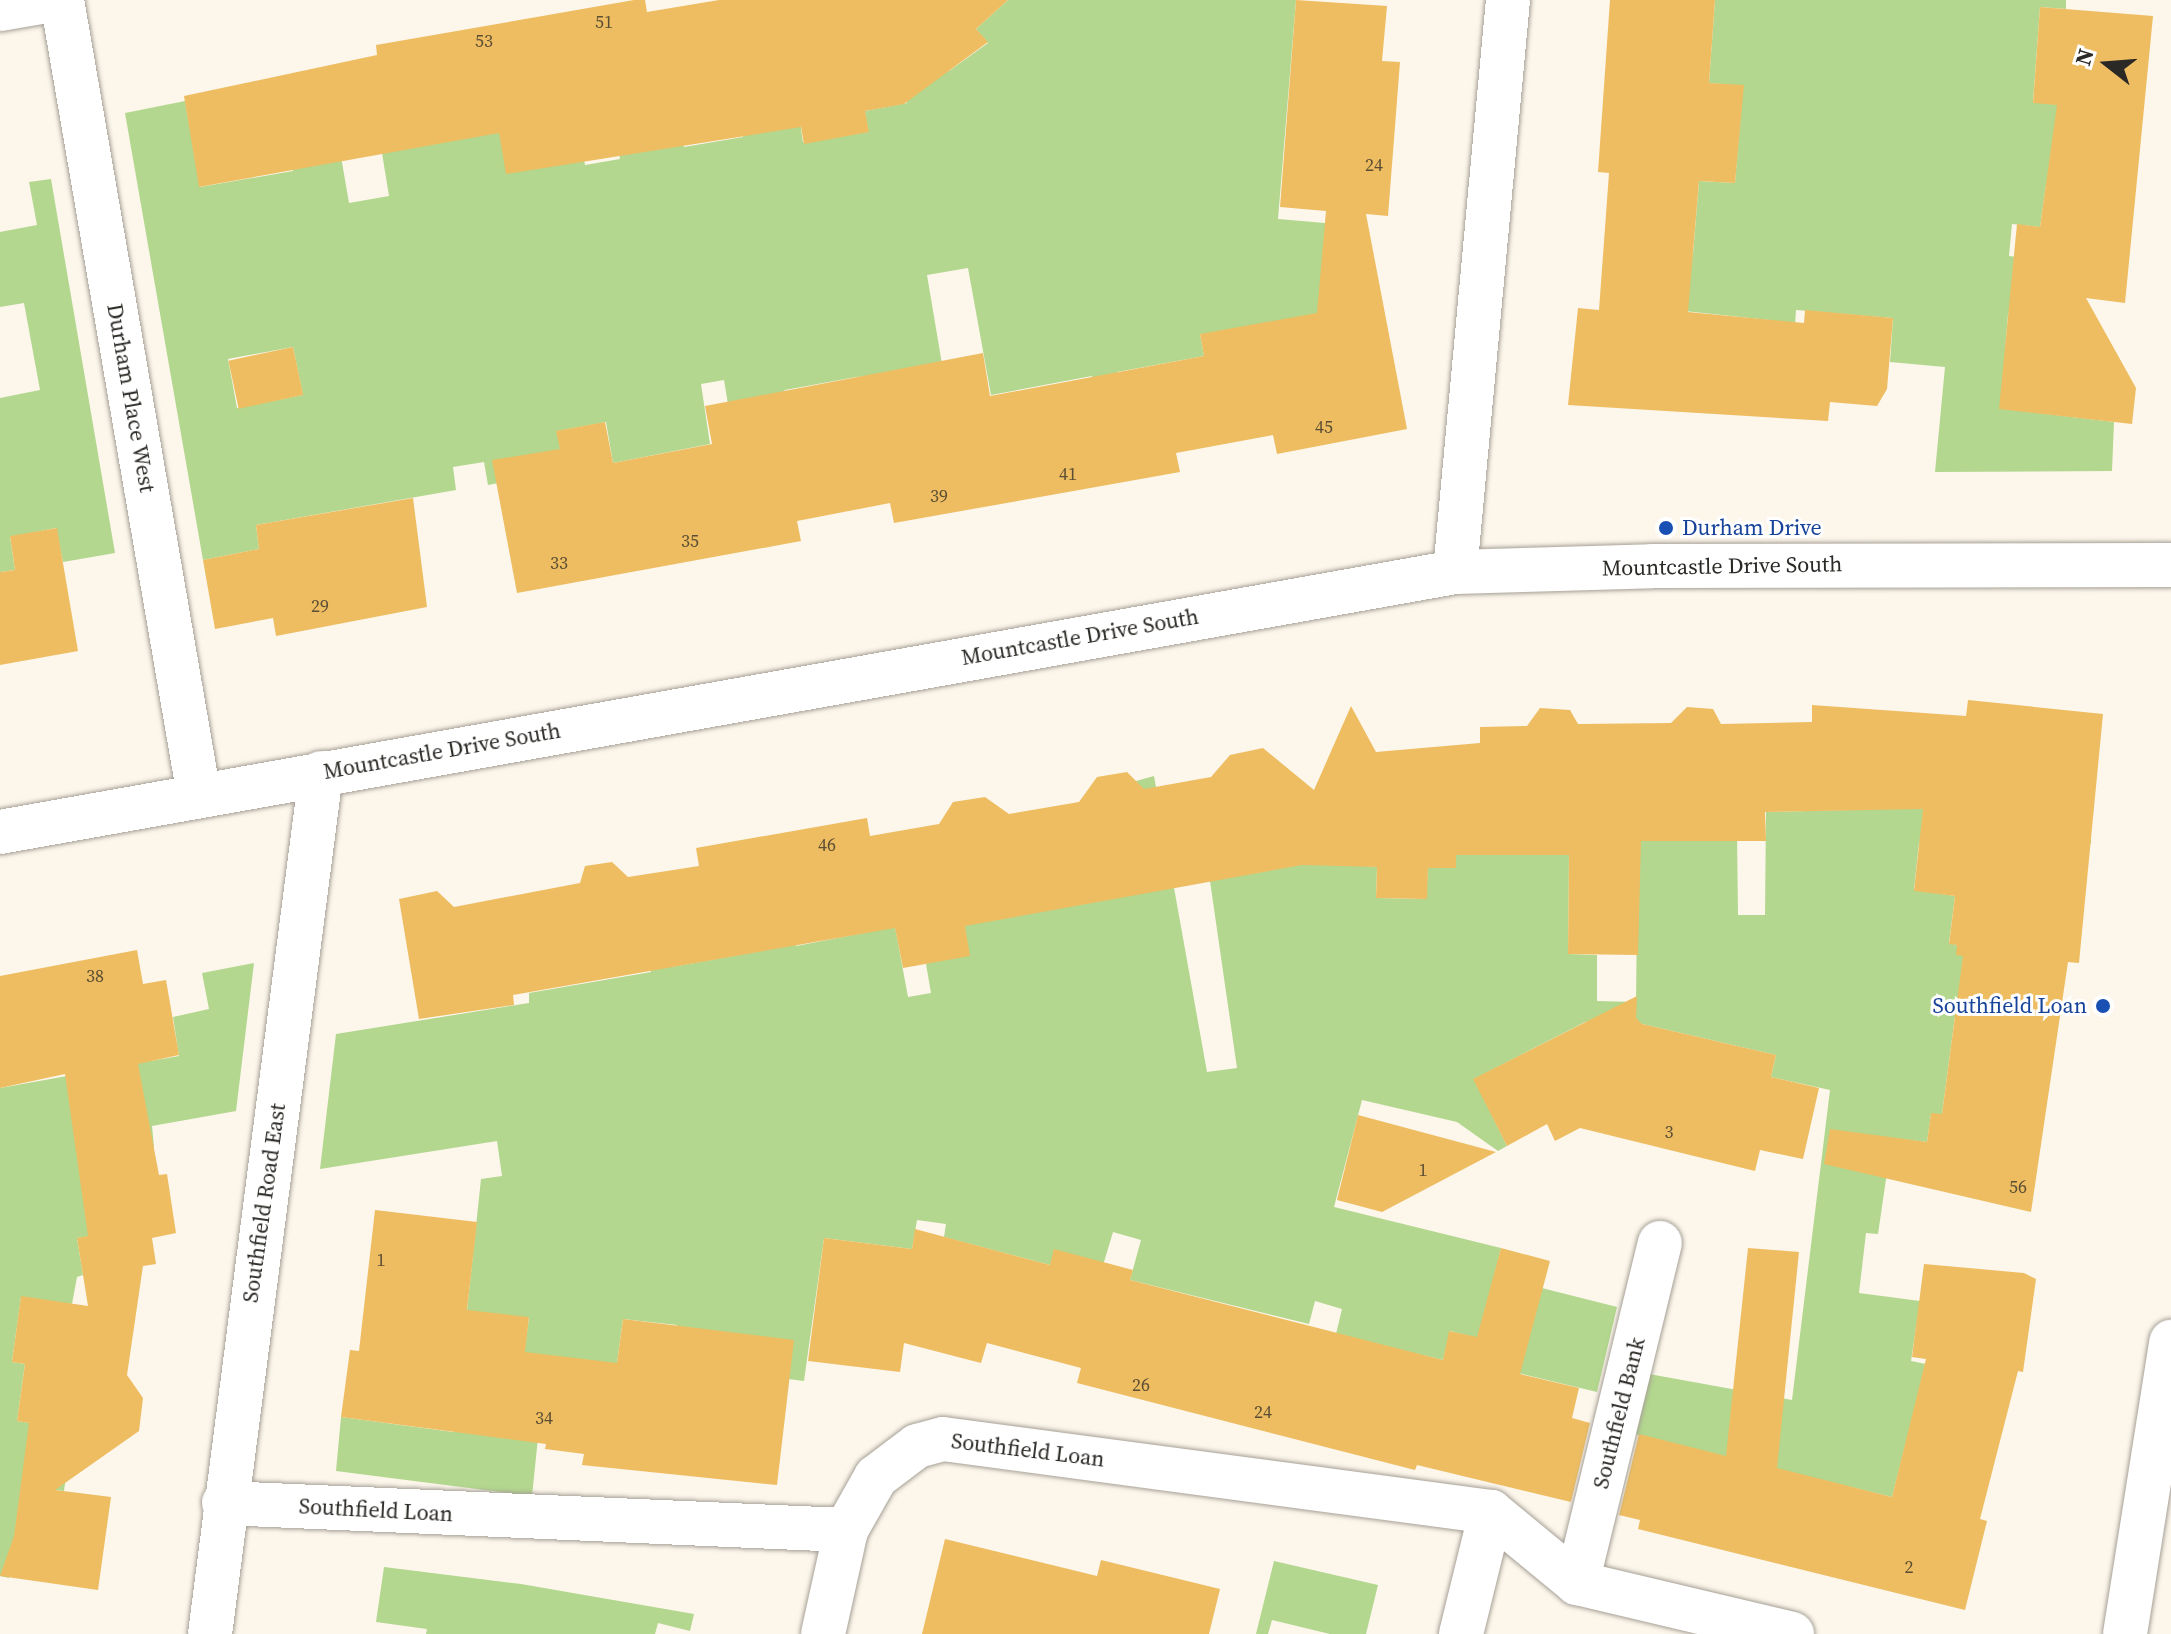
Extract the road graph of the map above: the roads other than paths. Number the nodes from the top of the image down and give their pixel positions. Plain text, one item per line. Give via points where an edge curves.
1 (52, 0) edge
2 (62, 0) edge
3 (1508, 0) edge
4 (0, 9) edge
5 (2171, 565) edge
6 (1455, 572) junction
7 (321, 773) junction
8 (199, 796) junction
9 (0, 832) edge
10 (1660, 1243) dead end
11 (2171, 1342) edge
12 (224, 1503) junction
13 (1491, 1512) junction
14 (846, 1530) junction
15 (1577, 1583) junction
16 (210, 1634) edge
17 (823, 1634) edge
18 (1461, 1634) edge
19 (1792, 1634) edge
20 (2125, 1634) edge

1 - 4 street
2 - 8 street, Durham Place West
3 - 6 street
5 - 6 street, Mountcastle Drive South via 1652,566
6 - 7 street, Mountcastle Drive South
7 - 8 street, Mountcastle Drive South
7 - 12 street, Southfield Road East
8 - 9 street, Mountcastle Drive South
10 - 15 street, Southfield Bank
11 - 20 street
12 - 14 street, Southfield Loan
12 - 16 street, Southfield Road East
13 - 14 street, Southfield Loan via 943,1439 917,1446 876,1477
13 - 15 street
13 - 18 street
14 - 17 street
15 - 19 street

